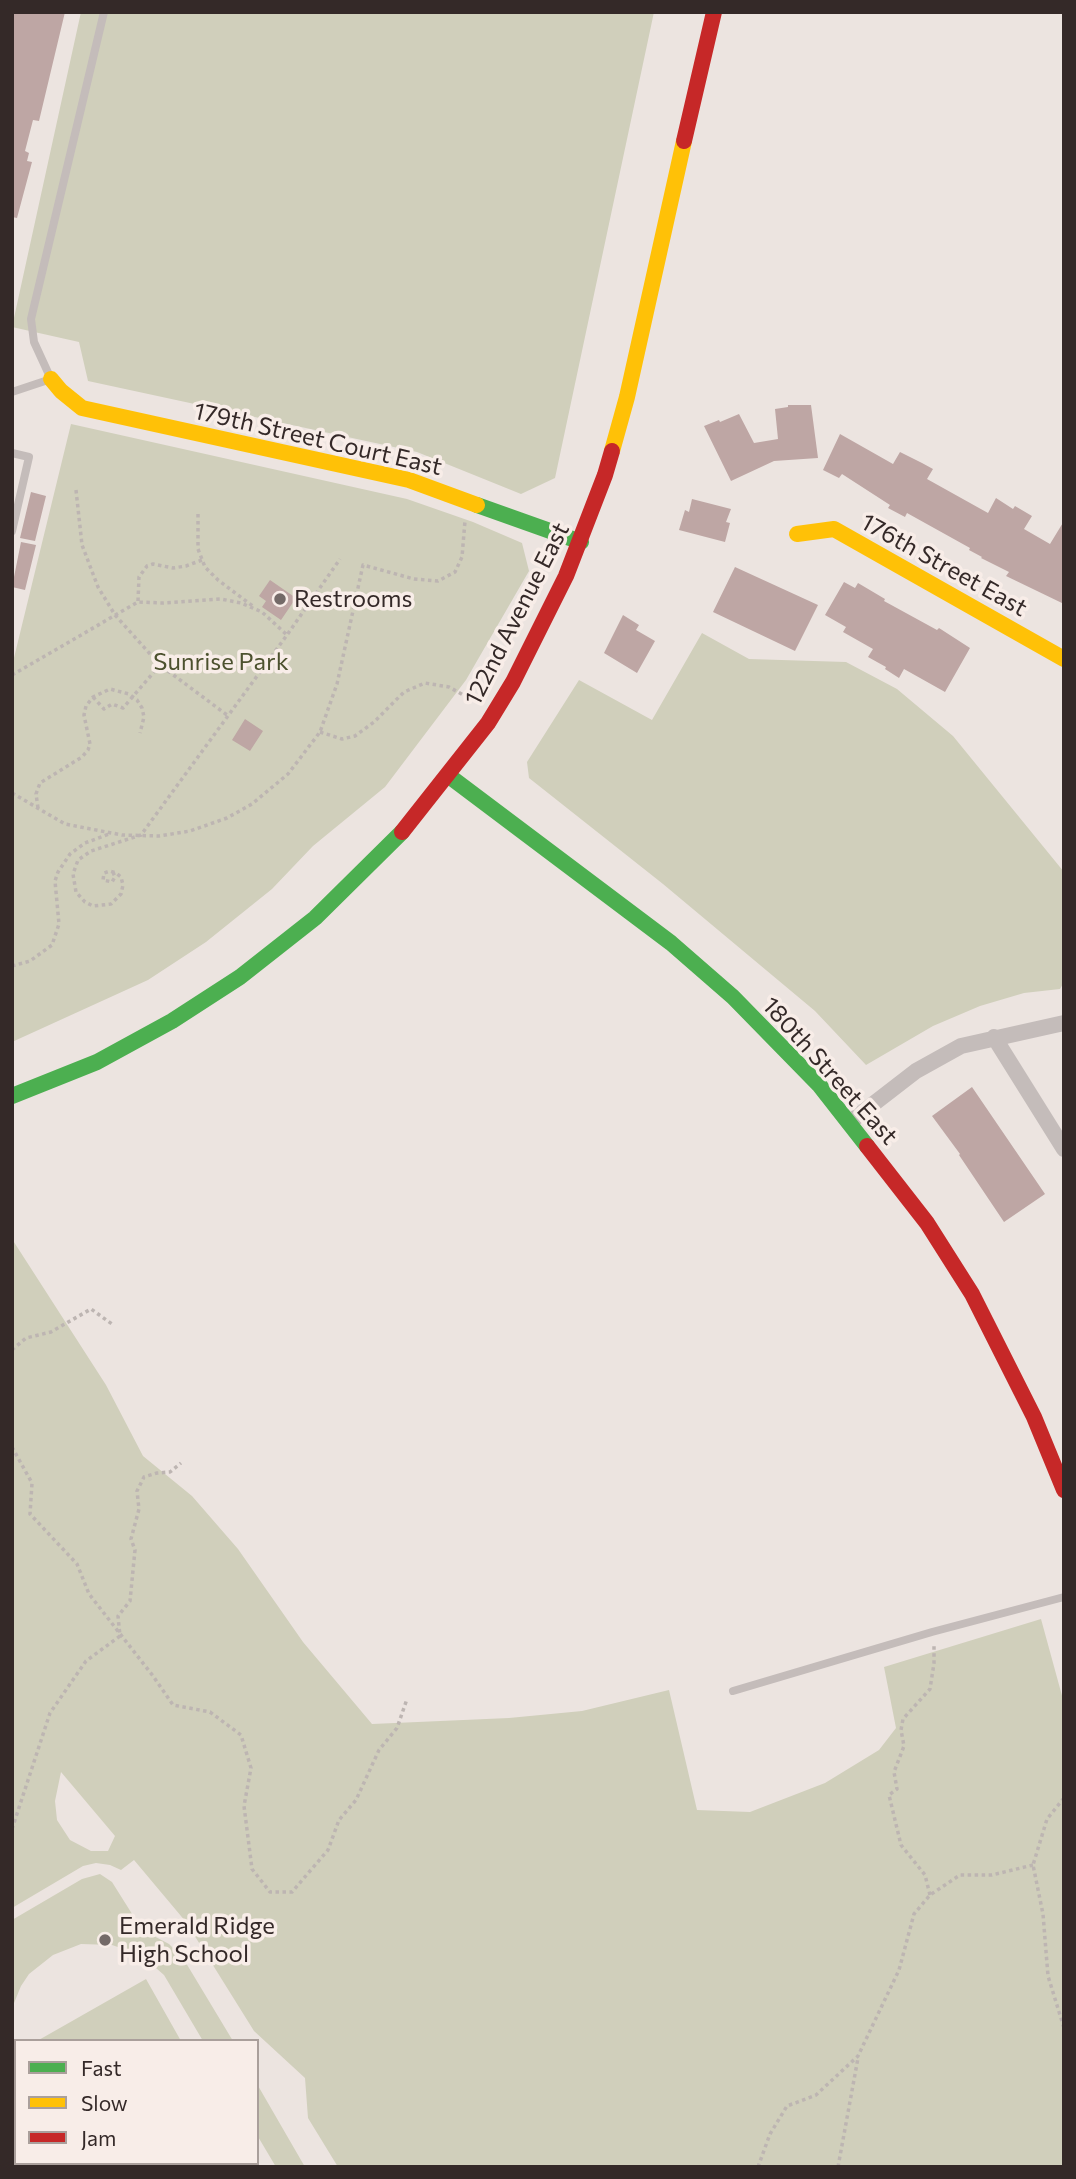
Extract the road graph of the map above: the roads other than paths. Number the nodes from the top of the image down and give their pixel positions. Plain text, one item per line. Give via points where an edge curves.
1 (104, 12) edge
2 (714, 12) edge
3 (51, 379) junction
4 (12, 392) edge
5 (12, 453) edge
6 (12, 531) edge
7 (797, 534) dead end
8 (580, 542) junction
9 (1064, 659) edge
10 (449, 776) junction
11 (1064, 1023) edge
12 (994, 1037) junction
13 (12, 1097) edge
14 (850, 1122) junction
15 (1064, 1149) edge
16 (1064, 1490) edge
17 (1064, 1597) edge
18 (733, 1691) dead end

1 - 3 lane via 32,319 34,342
2 - 8 street, 122nd Avenue East via 627,397
3 - 4 lane
3 - 8 street, 179th Street Court East via 82,408 409,480
5 - 6 lane via 29,457
7 - 9 street, 176th Street East via 834,529
8 - 10 street, 122nd Avenue East via 513,681
10 - 13 street, 122nd Avenue East via 391,845 315,918 240,977 97,1062
10 - 14 street, 180th Street East via 671,943 796,1060
11 - 12 street
12 - 14 street via 961,1046 916,1070
12 - 15 street
14 - 16 street, 180th Street East via 927,1223 971,1294 1034,1417
17 - 18 lane

